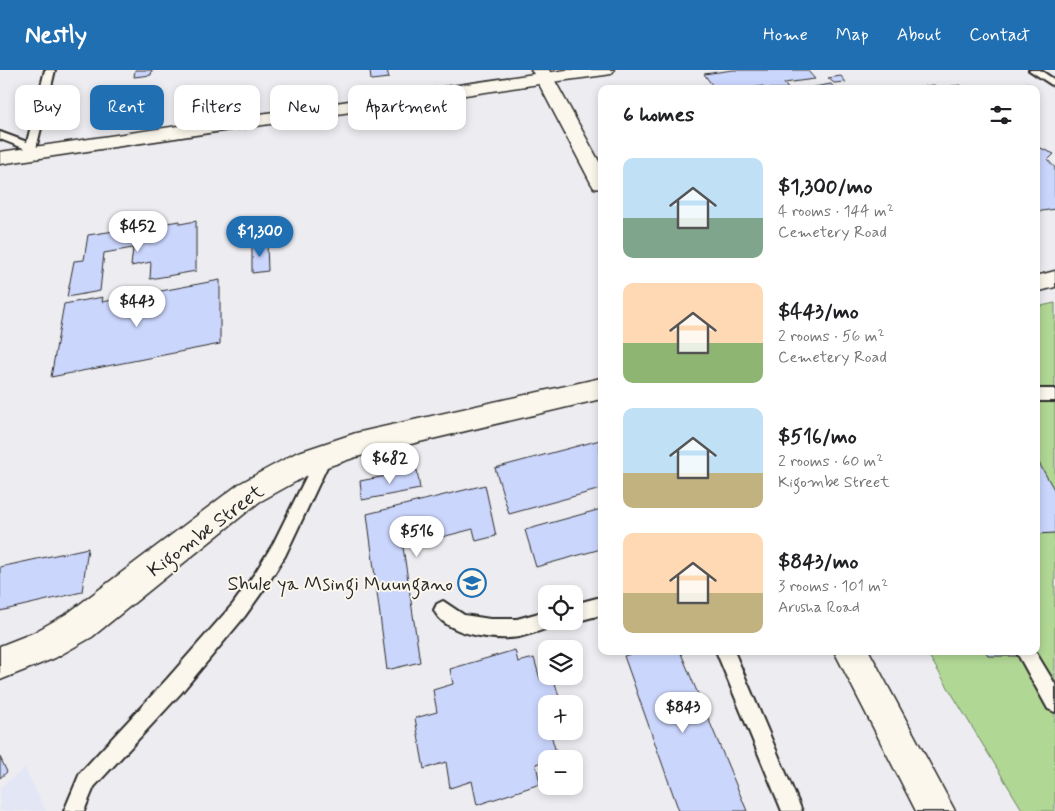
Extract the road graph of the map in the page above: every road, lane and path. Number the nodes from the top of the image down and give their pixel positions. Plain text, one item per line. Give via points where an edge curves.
1 (50, 70) edge
2 (605, 70) edge
3 (1034, 70) edge
4 (542, 74) edge
5 (1055, 84) edge
6 (0, 135) edge
7 (31, 150) junction
8 (0, 158) edge
9 (598, 177) edge
10 (1055, 279) edge
11 (1040, 283) edge
12 (598, 389) edge
13 (1040, 395) edge
14 (1055, 395) edge
15 (325, 454) junction
16 (598, 607) edge
17 (444, 610) dead end
18 (583, 611) edge
19 (538, 622) edge
20 (726, 655) edge
21 (853, 655) edge
22 (1027, 655) edge
23 (0, 663) edge
24 (1055, 702) edge
25 (74, 811) edge
26 (792, 811) edge
27 (936, 811) edge

1 - 7 lane
2 - 4 main road
3 - 5 lane
4 - 7 main road
4 - 9 main road
6 - 7 lane
7 - 8 main road
10 - 11 main road
12 - 15 main road, Kigombe Street via 455,420
13 - 14 lane
15 - 23 main road, Kigombe Street via 249,493 80,625 43,646
15 - 25 lane via 279,550 261,579 174,686 87,780
16 - 18 lane
17 - 19 lane via 460,623 490,628 517,628
20 - 26 lane
21 - 27 main road
22 - 24 lane

